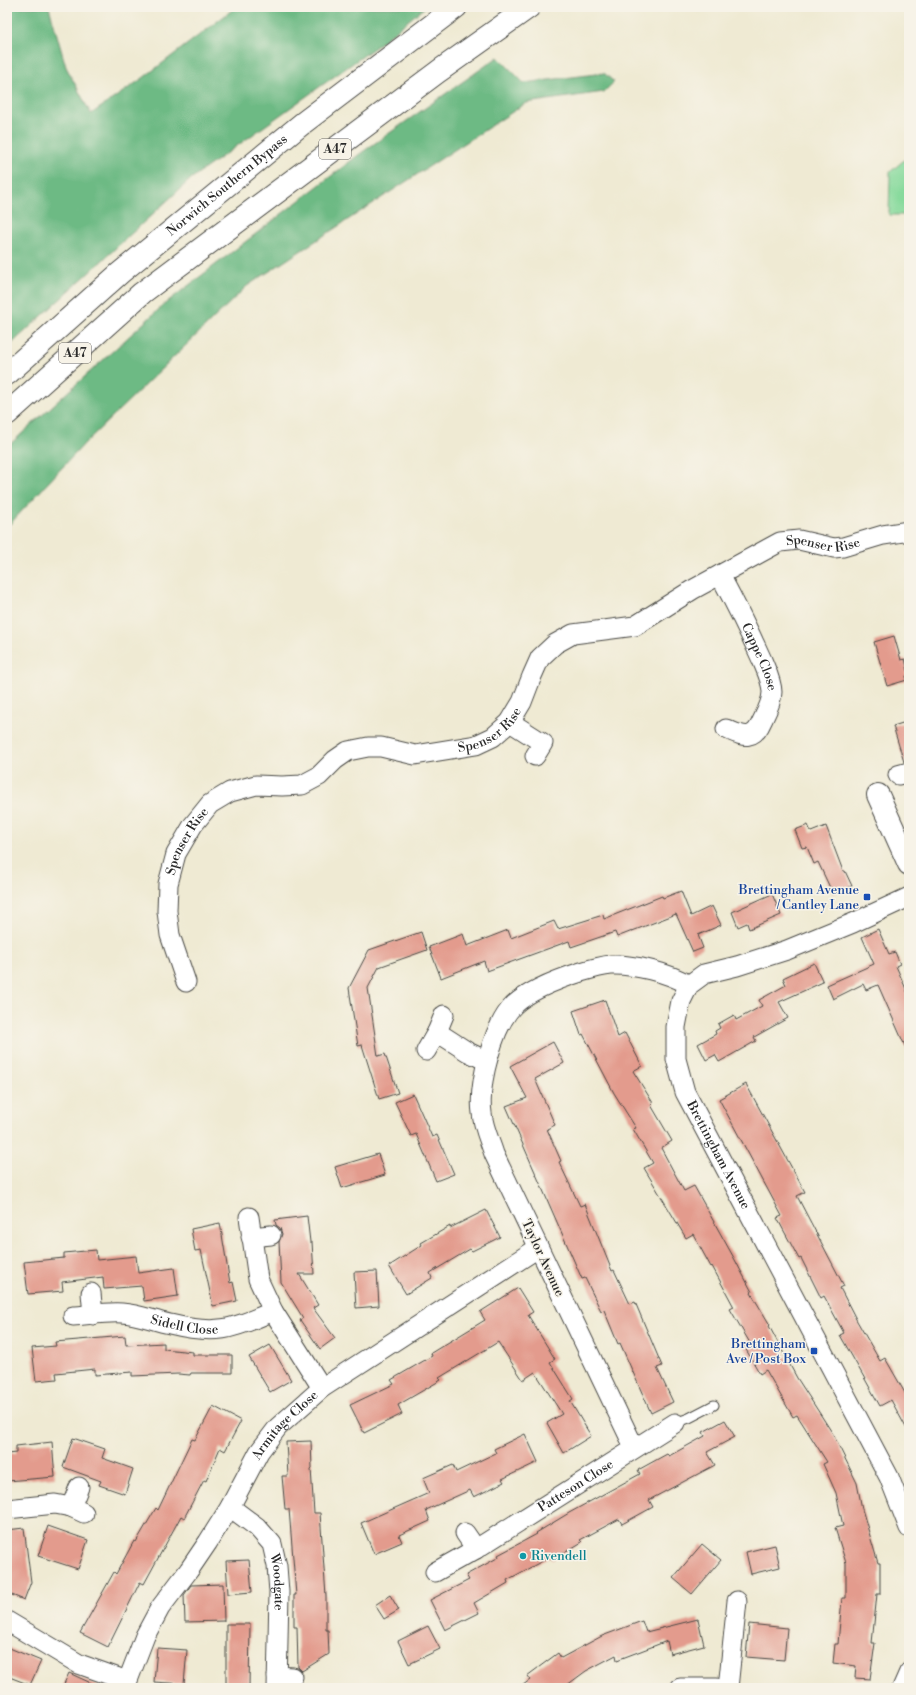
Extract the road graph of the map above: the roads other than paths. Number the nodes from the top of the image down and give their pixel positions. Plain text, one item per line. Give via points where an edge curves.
1 (447, 7) edge
2 (456, 7) edge
3 (529, 7) edge
4 (302, 123) junction
5 (7, 374) edge
6 (7, 414) edge
7 (909, 531) edge
8 (720, 575) junction
9 (510, 722) junction
10 (726, 729) dead end
11 (542, 743) dead end
12 (878, 795) dead end
13 (909, 864) edge
14 (909, 897) edge
15 (186, 982) dead end
16 (689, 985) junction
17 (444, 1015) dead end
18 (437, 1032) junction
19 (426, 1051) dead end
20 (487, 1061) junction
21 (249, 1217) dead end
22 (271, 1235) dead end
23 (251, 1237) junction
24 (538, 1248) junction
25 (91, 1293) dead end
26 (273, 1311) junction
27 (93, 1315) junction
28 (73, 1316) dead end
29 (322, 1388) junction
30 (714, 1405) dead end
31 (675, 1423) joint
32 (634, 1447) junction
33 (79, 1487) dead end
34 (7, 1508) edge
35 (230, 1508) junction
36 (909, 1528) edge
37 (465, 1533) dead end
38 (476, 1549) junction
39 (435, 1572) dead end
40 (738, 1601) dead end
41 (7, 1621) edge
42 (909, 1672) edge
43 (282, 1680) edge
44 (126, 1684) edge
45 (680, 1688) edge
46 (717, 1688) edge
47 (728, 1688) edge
48 (902, 1688) edge

1 - 4 main road, A47
2 - 4 main road, Norwich Southern Bypass / A47
3 - 6 main road, A47 via 439,71 142,293
4 - 5 main road, Norwich Southern Bypass / A47 via 120,273
7 - 8 street, Spenser Rise via 834,548 799,540 780,542
8 - 9 street, Spenser Rise via 635,626 573,634 555,644 540,658 522,702
8 - 10 street, Cappe Close via 746,624 772,692 758,731 752,736 742,736
9 - 11 street
9 - 15 street, Spenser Rise via 493,737 476,745 415,754 382,747 348,751 319,776 302,785 256,785 230,792 210,804 176,854 168,884 167,911 170,935
12 - 13 main road
14 - 16 street via 787,950 704,974
16 - 20 street, Taylor Avenue via 668,974 612,965 562,978 514,1005 496,1034
16 - 36 street, Brettingham Avenue via 681,1001 676,1027 676,1059 686,1092 889,1477
17 - 18 street
18 - 19 street
18 - 20 street
20 - 24 street, Taylor Avenue via 482,1086 482,1113 494,1154
21 - 23 street
22 - 23 street
23 - 26 street via 258,1280
24 - 29 street, Armitage Close
24 - 32 street, Taylor Avenue
25 - 27 street
26 - 27 street, Sidell Close via 231,1328 208,1331 169,1324 144,1316 122,1313
26 - 29 street
27 - 28 street, Sidell Close
29 - 35 street, Armitage Close via 273,1433 259,1452
30 - 31 lane
31 - 32 street, Patteson Close
32 - 38 street, Patteson Close
33 - 34 street via 78,1510 55,1504
35 - 43 street, Woodgate via 257,1527 272,1544 279,1592
35 - 44 street, Armitage Close via 160,1608 145,1636
37 - 38 street
38 - 39 street, Patteson Close
40 - 47 street
41 - 44 street via 79,1664
42 - 48 street
45 - 46 street

